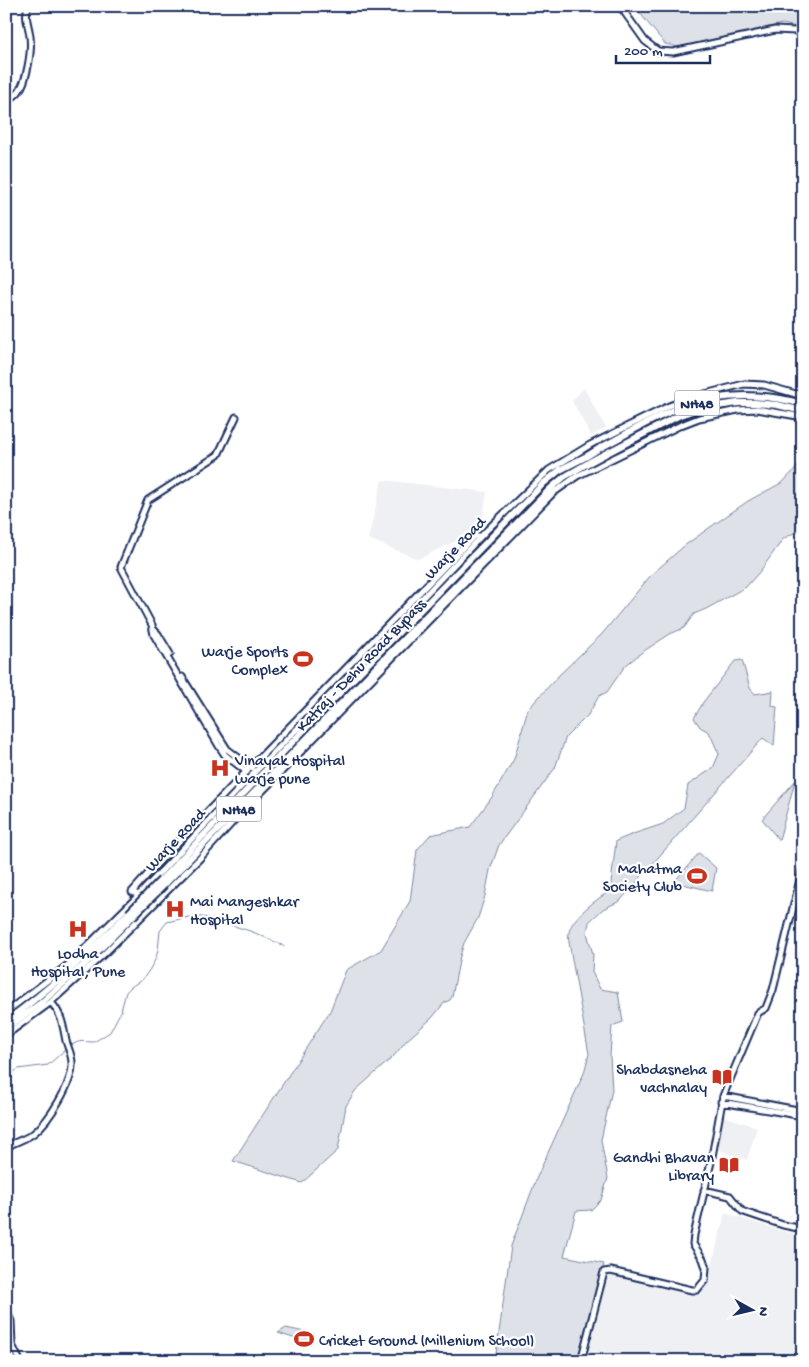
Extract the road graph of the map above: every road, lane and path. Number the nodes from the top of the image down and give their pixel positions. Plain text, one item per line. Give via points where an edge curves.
1 (28, 6) edge
2 (620, 6) edge
3 (803, 34) edge
4 (6, 101) edge
5 (803, 396) edge
6 (803, 404) edge
7 (803, 411) edge
8 (236, 417) dead end
9 (803, 417) edge
10 (589, 447) junction
11 (602, 451) junction
12 (588, 459) junction
13 (599, 465) junction
14 (481, 536) junction
15 (248, 769) junction
16 (254, 773) junction
17 (803, 867) edge
18 (150, 882) junction
19 (163, 882) junction
20 (135, 894) junction
21 (163, 896) junction
22 (151, 908) junction
23 (129, 912) junction
24 (141, 918) junction
25 (51, 1002) junction
26 (6, 1013) edge
27 (14, 1015) junction
28 (6, 1020) edge
29 (6, 1028) edge
30 (6, 1036) edge
31 (724, 1101) junction
32 (803, 1111) edge
33 (803, 1116) edge
34 (6, 1147) edge
35 (704, 1190) junction
36 (803, 1229) edge
37 (6, 1310) edge
38 (6, 1353) edge
39 (11, 1361) edge
40 (20, 1361) edge
41 (581, 1361) edge

1 - 4 street via 26,19 31,38 26,73 20,90
2 - 3 street via 645,42 658,50 674,52 776,30
5 - 10 street, Warje Road via 764,385 744,384 681,401
6 - 11 main road, NH48 via 757,395 707,400 682,406 639,427
7 - 11 main road, NH48 via 755,403 696,410
8 - 15 street via 218,455 148,500 121,567 155,633 225,751
9 - 13 street, Warje Road via 757,409 699,418
10 - 13 street
10 - 14 street, Warje Road via 549,470
11 - 12 main road, NH48, bridge
12 - 19 main road, Katraj - Dehu Road Bypass / NH48 via 550,489
12 - 19 main road, Katraj - Dehu Road Bypass / NH48 via 560,470 544,483
13 - 21 street, Warje Road via 553,493
14 - 15 street via 474,536
14 - 16 street, Warje Road
15 - 16 street
15 - 20 street
16 - 18 street, Warje Road
17 - 31 street via 773,990 766,1008 758,1013
18 - 20 street, Warje Road
18 - 21 street
19 - 23 main road, Katraj - Dehu Road Bypass / NH48, bridge
20 - 22 street
20 - 23 street, Warje Road
21 - 22 street, Warje Road
22 - 24 street, Warje Road
23 - 24 street
23 - 26 street, Warje Road
23 - 27 main road, Katraj - Dehu Road Bypass / NH48 via 73,967
23 - 29 main road, Katraj - Dehu Road Bypass / NH48 via 86,963 41,1003
24 - 25 street, Warje Road
25 - 30 street, Warje Road
25 - 34 street via 60,1016 72,1071 66,1088 44,1122 28,1137
26 - 27 main road
27 - 28 main road, Katraj - Dehu Road Bypass / NH48
31 - 32 street
31 - 33 street
31 - 35 street
35 - 36 street via 730,1196 747,1213
35 - 41 street via 693,1244 706,1268 705,1280 698,1290 604,1272
37 - 40 street via 11,1322 12,1345
38 - 39 main road

